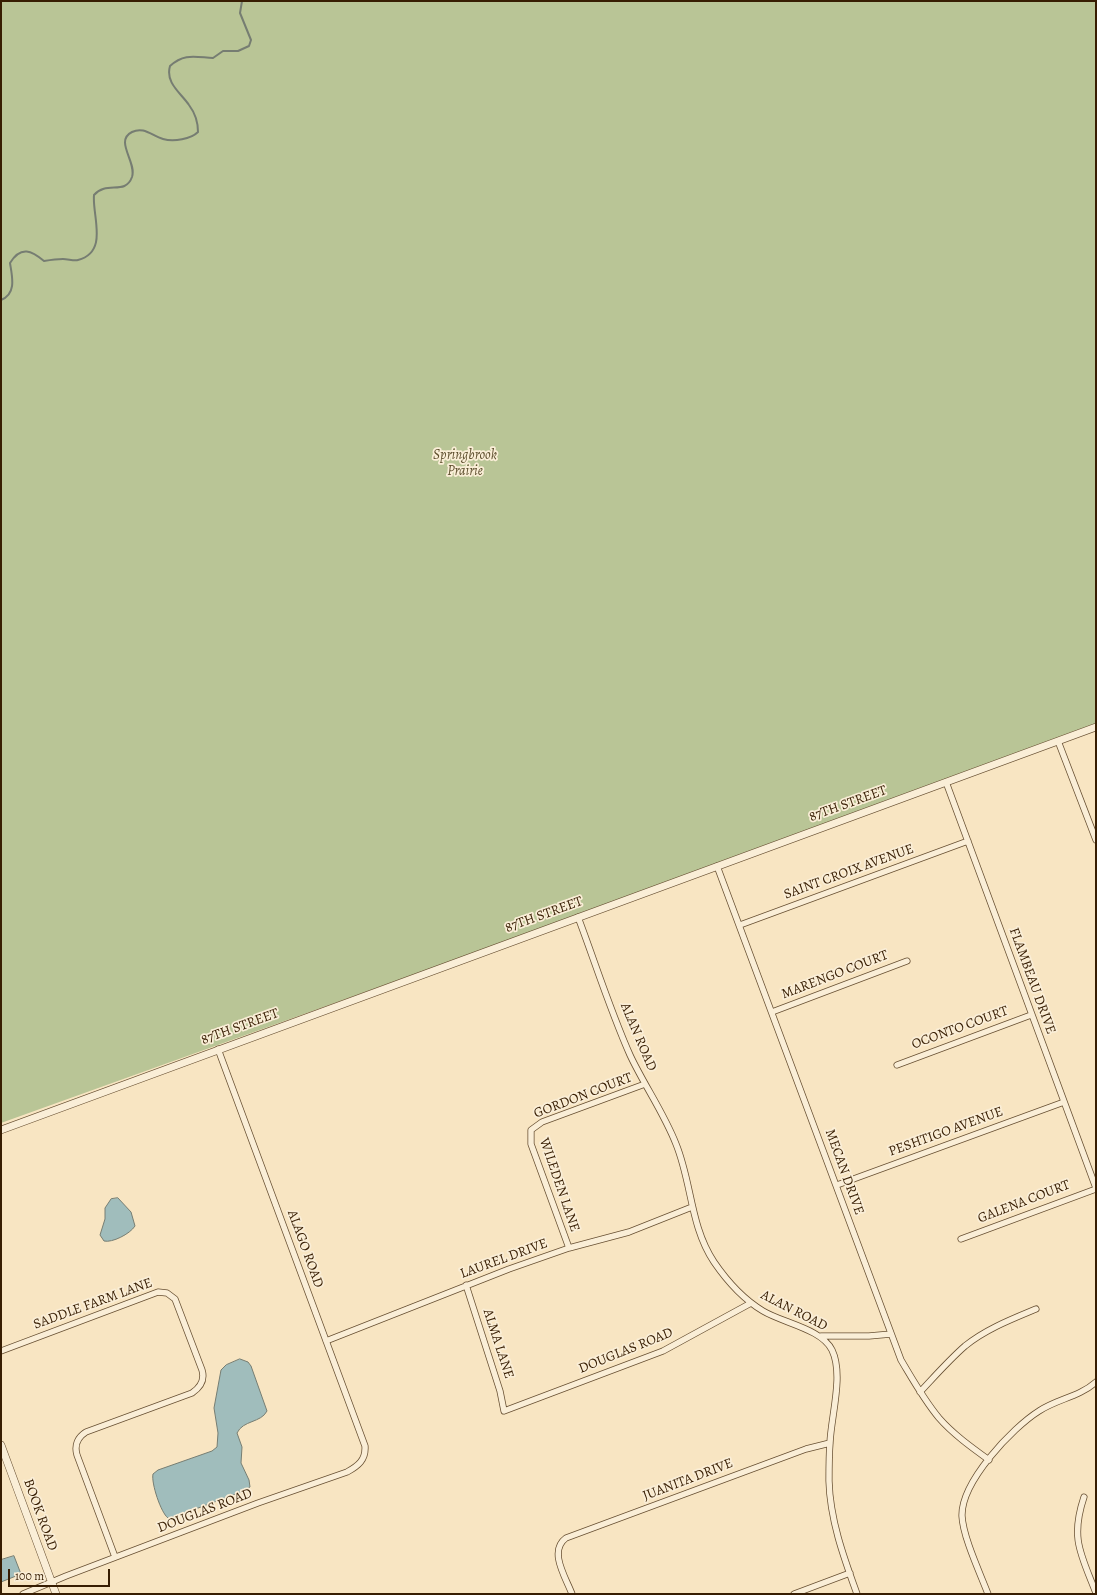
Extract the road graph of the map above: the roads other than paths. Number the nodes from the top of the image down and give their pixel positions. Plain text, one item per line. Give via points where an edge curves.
1 (1096, 727) edge
2 (1058, 740) junction
3 (946, 782) junction
4 (1096, 840) edge
5 (968, 841) junction
6 (717, 866) junction
7 (578, 917) junction
8 (740, 925) junction
9 (907, 961) dead end
10 (772, 1012) junction
11 (1032, 1015) junction
12 (218, 1049) junction
13 (897, 1065) dead end
14 (645, 1084) junction
15 (1064, 1102) junction
16 (1, 1130) edge
17 (531, 1130) joint
18 (837, 1185) junction
19 (1096, 1188) edge
20 (692, 1207) junction
21 (961, 1239) dead end
22 (569, 1248) junction
23 (466, 1285) junction
24 (752, 1303) junction
25 (1036, 1309) dead end
26 (891, 1334) junction
27 (821, 1336) junction
28 (326, 1342) junction
29 (1, 1350) edge
30 (1096, 1382) edge
31 (920, 1392) junction
32 (504, 1411) joint
33 (830, 1443) junction
34 (1, 1445) edge
35 (364, 1458) joint
36 (989, 1460) junction
37 (1084, 1497) dead end
38 (115, 1557) junction
39 (850, 1574) junction
40 (51, 1582) junction
41 (1096, 1593) edge
42 (23, 1594) edge
43 (56, 1594) edge
44 (572, 1594) edge
45 (794, 1594) edge
46 (857, 1594) edge
47 (988, 1594) edge

1 - 2 street, 87TH STREET
2 - 3 street, 87TH STREET
2 - 4 street
3 - 5 street, FLAMBEAU DRIVE
3 - 6 street, 87TH STREET
5 - 8 street, SAINT CROIX AVENUE
5 - 11 street, FLAMBEAU DRIVE
6 - 7 street, 87TH STREET
6 - 8 street, MECAN DRIVE
7 - 12 street, 87TH STREET
7 - 14 street, ALAN ROAD via 624,1041
8 - 10 street, MECAN DRIVE
9 - 10 street, MARENGO COURT
10 - 18 street, MECAN DRIVE
11 - 13 street, OCONTO COURT
11 - 15 street, FLAMBEAU DRIVE
12 - 16 street, 87TH STREET
12 - 28 street, ALAGO ROAD
14 - 17 street, GORDON COURT via 542,1122
14 - 20 street, ALAN ROAD via 676,1144 689,1183
15 - 18 street, PESHTIGO AVENUE
15 - 19 street, FLAMBEAU DRIVE
17 - 22 street, WILEDEN LANE via 531,1144
18 - 26 street, MECAN DRIVE
19 - 21 street, GALENA COURT
20 - 22 street, LAUREL DRIVE via 624,1234
20 - 24 street, ALAN ROAD via 699,1234 714,1262
22 - 23 street, LAUREL DRIVE
23 - 28 street, LAUREL DRIVE
23 - 32 street, ALMA LANE
24 - 27 street, ALAN ROAD via 778,1318
24 - 32 street, DOUGLAS ROAD via 664,1351
25 - 31 street via 988,1331 966,1345
26 - 27 street
26 - 31 street, MECAN DRIVE via 901,1360
27 - 33 street, ALAN ROAD via 832,1350 836,1362 837,1378
28 - 35 street, ALAGO ROAD via 366,1446
29 - 38 street, SADDLE FARM LANE via 158,1292 167,1293 175,1299 203,1373 199,1387 192,1393 86,1432 76,1444 77,1455
30 - 36 street via 1074,1397 1041,1410 1022,1422 1007,1436
31 - 36 street, MECAN DRIVE via 939,1418 962,1440
33 - 39 street, ALAN ROAD via 829,1482 832,1510
33 - 44 street, JUANITA DRIVE via 806,1449 566,1538 559,1545 558,1556
34 - 40 street, BOOK ROAD
35 - 38 street, DOUGLAS ROAD via 347,1472
36 - 47 street via 969,1489 962,1516
37 - 41 street via 1076,1533
38 - 40 street, DOUGLAS ROAD
39 - 45 street
39 - 46 street, ALAN ROAD
40 - 42 street, DOUGLAS ROAD
40 - 43 street, BOOK ROAD

